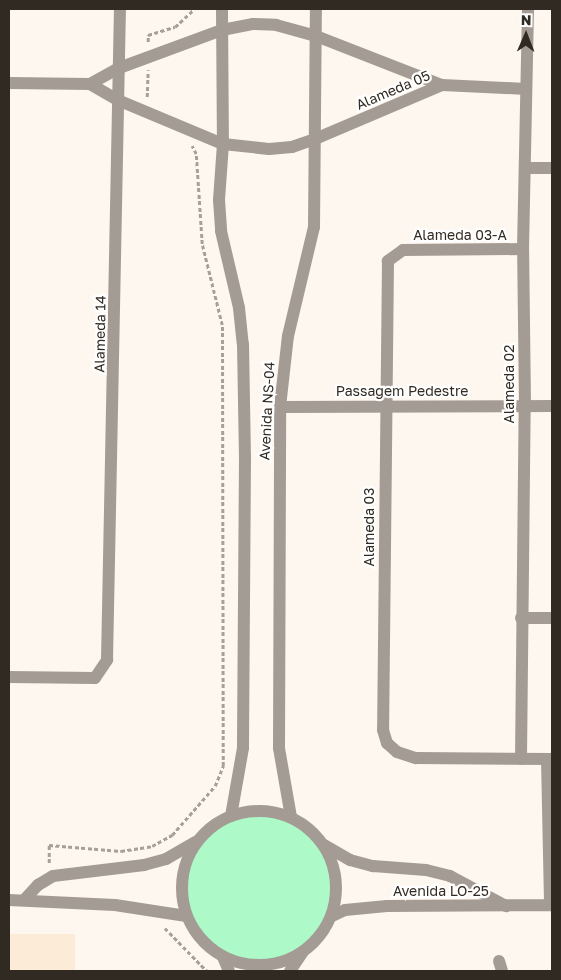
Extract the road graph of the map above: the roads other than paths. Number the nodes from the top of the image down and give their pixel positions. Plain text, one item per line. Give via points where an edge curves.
1 (120, 9) edge
2 (222, 9) edge
3 (316, 9) edge
4 (528, 9) edge
5 (222, 30) junction
6 (316, 36) junction
7 (119, 68) junction
8 (9, 83) edge
9 (90, 84) junction
10 (442, 86) junction
11 (526, 89) junction
12 (120, 101) junction
13 (315, 139) junction
14 (223, 144) junction
15 (526, 168) junction
16 (552, 168) edge
17 (523, 249) junction
18 (386, 277) joint
19 (525, 405) junction
20 (552, 406) edge
21 (280, 407) junction
22 (384, 407) junction
23 (522, 618) junction
24 (552, 618) edge
25 (9, 677) edge
26 (521, 759) junction
27 (550, 759) edge
28 (231, 816) junction
29 (291, 817) junction
30 (197, 842) junction
31 (324, 845) junction
32 (9, 900) edge
33 (24, 900) junction
34 (551, 905) edge
35 (506, 906) junction
36 (186, 916) junction
37 (332, 916) junction
38 (303, 952) junction
39 (223, 957) junction
40 (229, 971) edge
41 (290, 971) edge

1 - 7 street, Alameda 14
2 - 5 street, Avenida NS-04
3 - 6 street, Avenida NS-04
4 - 11 street, Alameda 02
5 - 6 street, Alameda 05 via 253,24 276,25
5 - 7 street, Alameda 05
5 - 14 street, Avenida NS-04
6 - 10 street, Alameda 05
6 - 13 street, Avenida NS-04
7 - 9 street, Alameda 05
7 - 12 street, Alameda 14
8 - 9 street, Alameda 05
9 - 12 street, Alameda 05
10 - 11 street
10 - 13 street, Alameda 05
11 - 15 street, Alameda 02
12 - 14 street, Alameda 05
12 - 25 street, Alameda 14 via 107,660 95,678
13 - 14 street, Alameda 05 via 292,147 269,149
13 - 21 street, Avenida NS-04 via 314,227 288,336
14 - 28 street, Avenida NS-04 via 219,200 221,231 241,326 245,456 243,748
15 - 16 street
15 - 17 street, Alameda 02
17 - 18 street, Alameda 03-A via 403,250 388,262
17 - 19 street, Alameda 02
18 - 22 street, Alameda 03
19 - 20 street
19 - 22 street, Passagem Pedestre
19 - 23 street, Alameda 02
21 - 22 street, Passagem Pedestre
21 - 29 street, Avenida NS-04 via 278,748
22 - 26 street, Alameda 03 via 383,730 387,743 397,752 416,758
23 - 24 street
23 - 26 street, Alameda 02
26 - 27 street
27 - 34 street
28 - 29 street via 271,811
28 - 30 street via 212,826
29 - 31 street via 310,829
30 - 33 street via 166,859 144,865 75,871 49,879
30 - 36 street via 183,873 181,890
31 - 35 street, Avenida LO-25 via 350,860 373,866 426,870 450,876
31 - 37 street via 334,868 337,892
32 - 33 street
33 - 36 street via 115,905
34 - 35 street
35 - 37 street, Avenida LO-25 via 387,906 345,910
36 - 39 street via 201,940
37 - 38 street via 320,936
38 - 39 street via 262,966
38 - 41 street
39 - 40 street

